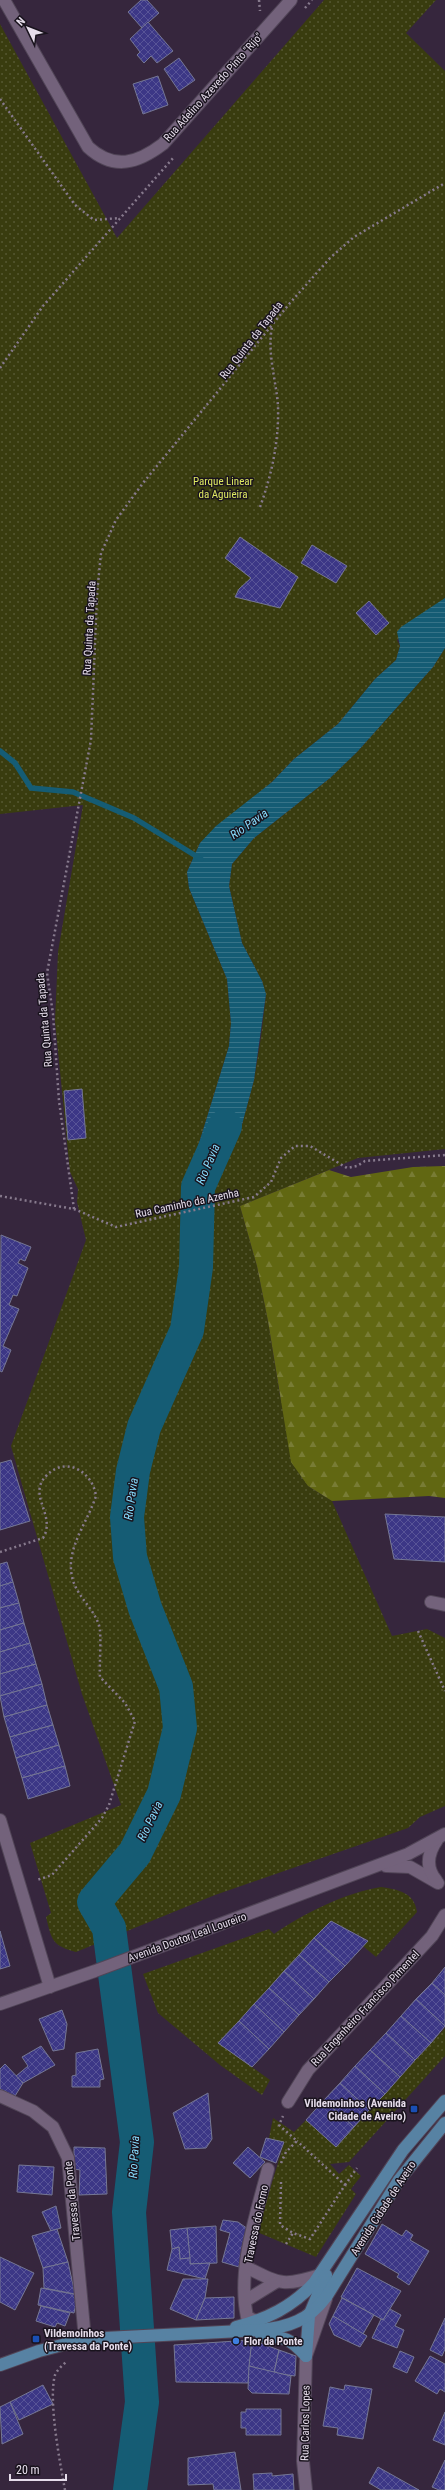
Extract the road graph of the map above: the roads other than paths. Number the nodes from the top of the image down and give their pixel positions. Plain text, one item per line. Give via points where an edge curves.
1 (4, 0) edge
2 (291, 0) edge
3 (431, 1602) dead end
4 (445, 1605) edge
5 (0, 1820) edge
6 (441, 1837) edge
7 (373, 1868) junction
8 (442, 1885) edge
9 (445, 1915) edge
10 (50, 1987) junction
11 (0, 2004) edge
12 (0, 2096) edge
13 (445, 2101) edge
14 (288, 2102) road end
15 (445, 2123) edge
16 (268, 2170) dead end
17 (335, 2255) junction
18 (246, 2267) junction
19 (320, 2275) junction
20 (276, 2282) junction
21 (326, 2297) junction
22 (245, 2301) junction
23 (309, 2316) junction
24 (256, 2321) junction
25 (212, 2334) junction
26 (85, 2339) junction
27 (306, 2356) junction
28 (0, 2365) edge
29 (306, 2490) edge

1 - 2 street, Rua Adelino Azevedo Pinto "Rijo" via 88,147 110,161 127,162 145,157 163,144
3 - 4 street
5 - 10 street
6 - 7 street, Avenida Doutor Leal Loureiro
6 - 8 street, Avenida Doutor Leal Loureiro via 428,1857 429,1866
7 - 8 street, Avenida Doutor Leal Loureiro via 394,1865 410,1867
7 - 10 street, Avenida Doutor Leal Loureiro
9 - 14 street, Rua Engenheiro Francisco Pimentel via 432,1936 308,2070
10 - 11 street, Avenida Doutor Leal Loureiro
12 - 26 street, Travessa da Ponte via 34,2111 53,2127 68,2158
13 - 17 main road, Avenida Cidade de Aveiro via 403,2150
15 - 21 main road, Avenida Cidade de Aveiro via 399,2180
16 - 18 street, Travessa do Forno
17 - 19 main road, Avenida Cidade de Aveiro
17 - 23 main road, Avenida Cidade de Aveiro
18 - 20 street
18 - 22 street, Travessa do Forno
19 - 20 street via 294,2283
19 - 24 main road, Avenida Cidade de Aveiro via 300,2297 271,2316
20 - 22 street
21 - 23 main road, Avenida Cidade de Aveiro
21 - 27 street, Avenida Cidade de Aveiro
22 - 24 street, Travessa do Forno via 247,2317
23 - 25 main road, Avenida Cidade de Aveiro via 283,2328
23 - 27 main road, Avenida Cidade de Aveiro
24 - 25 main road, Avenida Cidade de Aveiro
25 - 26 main road
25 - 27 main road via 285,2338 292,2341
26 - 28 main road
27 - 29 street, Rua Carlos Lopes via 303,2461

